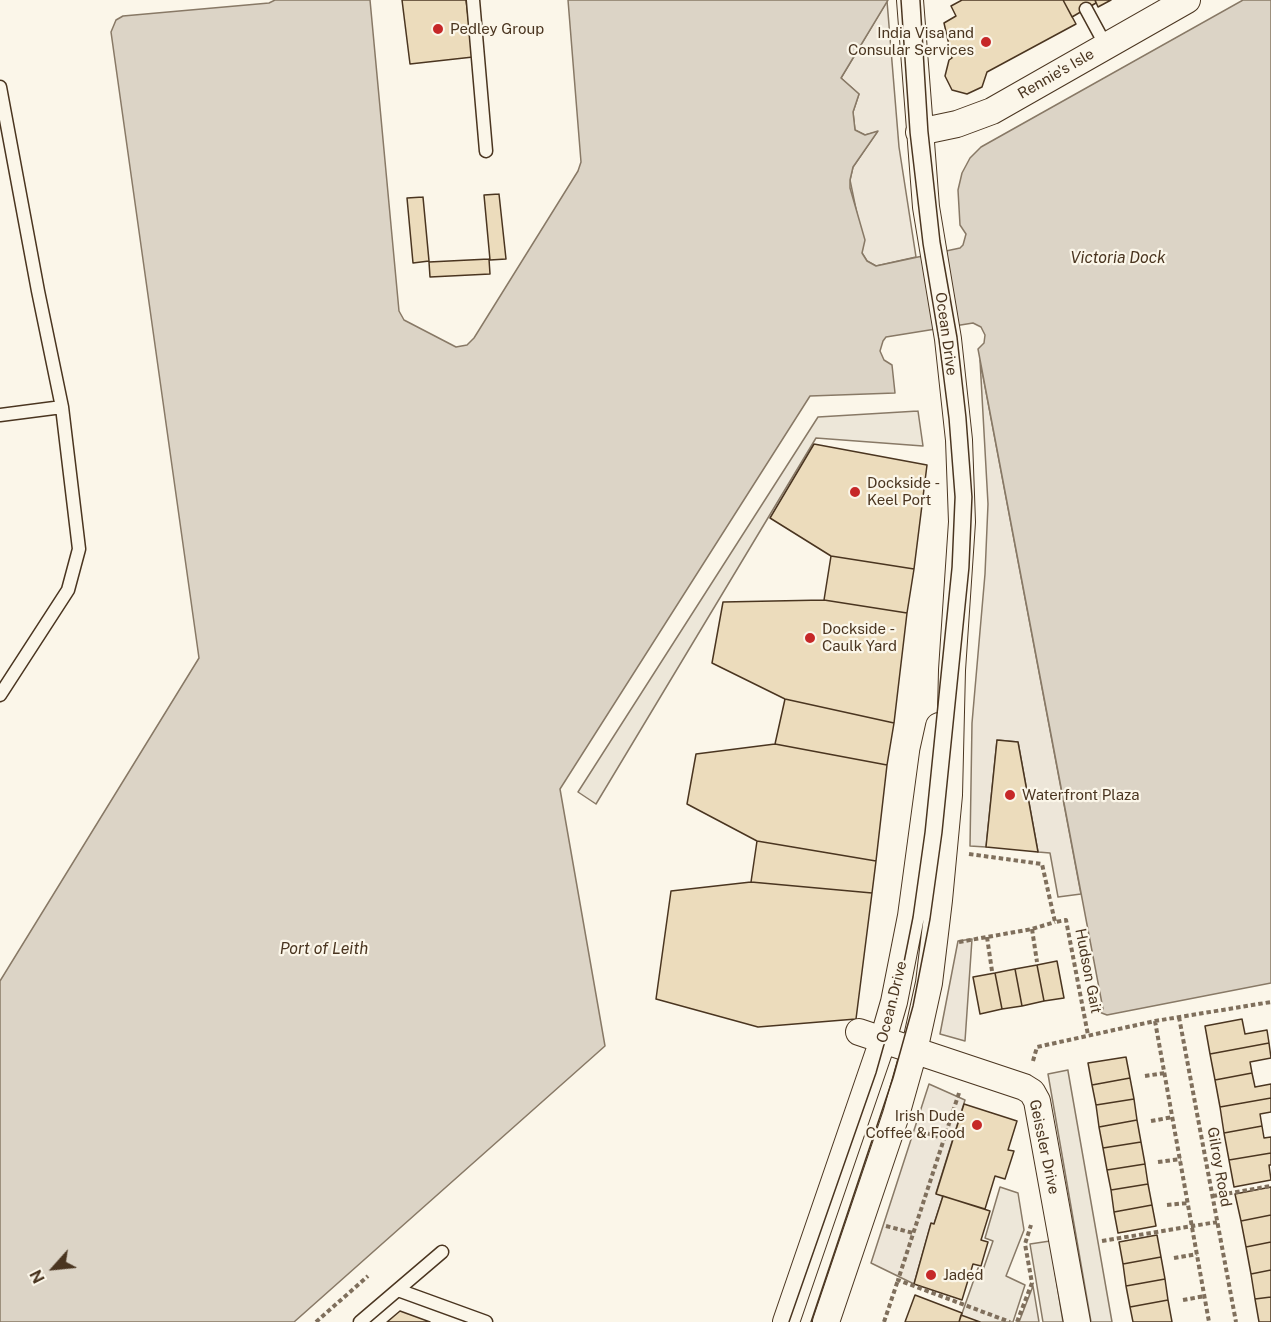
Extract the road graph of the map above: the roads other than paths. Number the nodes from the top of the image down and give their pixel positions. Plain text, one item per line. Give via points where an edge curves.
1 (473, 0) edge
2 (910, 0) edge
3 (1186, 0) edge
4 (1086, 9) dead end
5 (1106, 46) junction
6 (0, 87) edge
7 (919, 132) junction
8 (486, 151) dead end
9 (62, 407) junction
10 (0, 416) edge
11 (951, 670) junction
12 (0, 694) edge
13 (860, 1032) dead end
14 (883, 1040) junction
15 (914, 1051) junction
16 (442, 1252) dead end
17 (398, 1290) junction
18 (360, 1322) edge
19 (486, 1322) edge
20 (786, 1322) edge
21 (826, 1322) edge
22 (1077, 1322) edge

1 - 8 lane
2 - 7 street, Ocean Drive
3 - 5 street, Rennie's Isle
4 - 5 lane
5 - 7 street, Rennie's Isle via 983,115 943,129
6 - 9 lane
7 - 11 street, Ocean Drive via 959,440 962,522
9 - 10 lane
9 - 12 lane via 79,549 68,590
11 - 14 street, Ocean Drive via 933,753 911,916
11 - 15 street, Ocean Drive via 950,795 941,888
13 - 14 street, Geissler Drive
14 - 15 street, Geissler Drive
14 - 20 street, Ocean Drive
15 - 21 street, Ocean Drive
15 - 22 street, Geissler Drive via 1032,1092 1037,1101
16 - 17 lane
17 - 18 lane
17 - 19 lane

